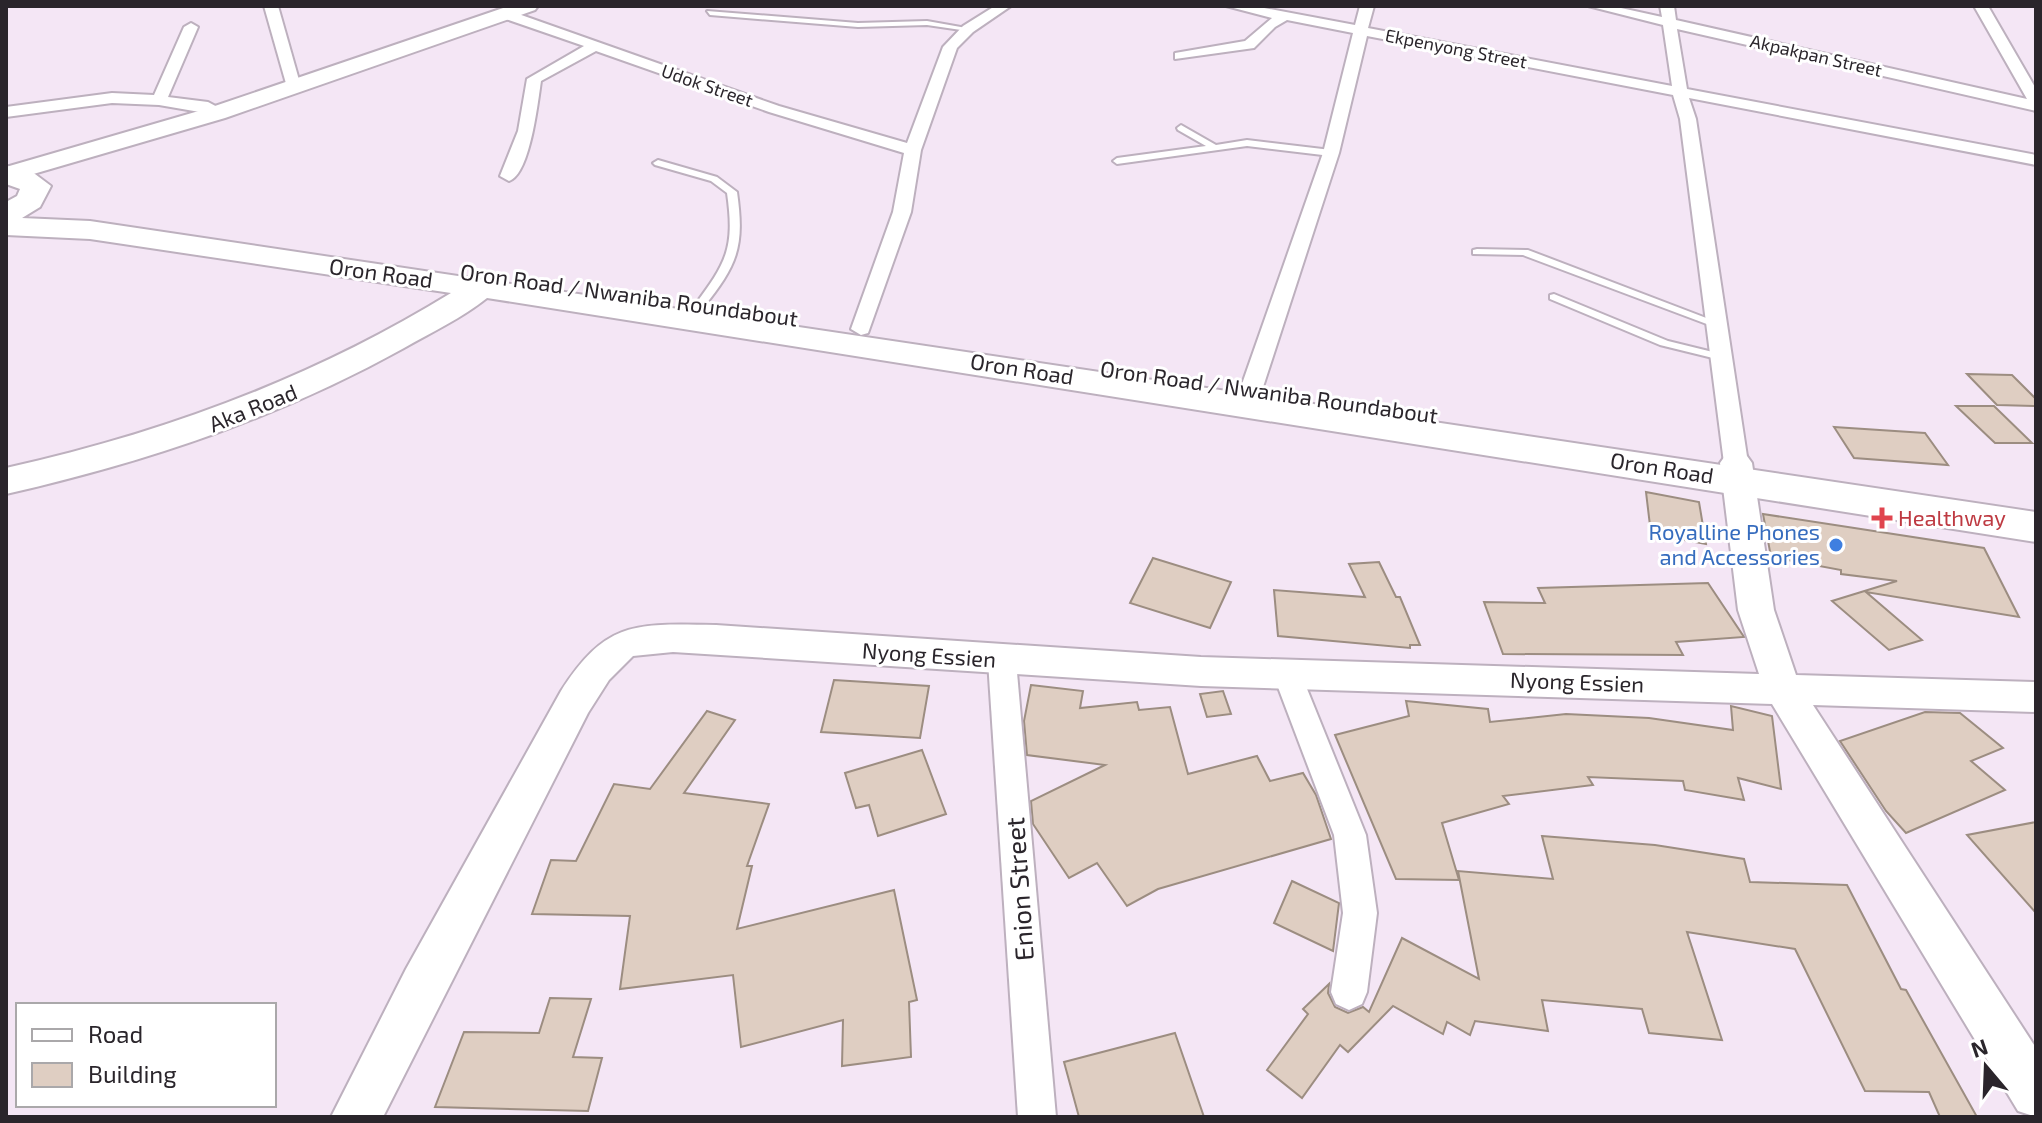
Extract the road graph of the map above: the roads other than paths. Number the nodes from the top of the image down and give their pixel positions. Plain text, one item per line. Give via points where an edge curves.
1 (271, 6) edge
2 (528, 6) edge
3 (1004, 6) edge
4 (1233, 6) edge
5 (1367, 6) edge
6 (1595, 6) edge
7 (1981, 6) edge
8 (710, 13) dead end
9 (505, 14) junction
10 (1668, 14) edge
11 (1286, 16) junction
12 (191, 27) dead end
13 (968, 29) junction
14 (1359, 30) junction
15 (593, 47) junction
16 (1180, 56) dead end
17 (294, 87) junction
18 (1680, 92) junction
19 (159, 100) junction
20 (2036, 104) edge
21 (6, 112) edge
22 (217, 113) junction
23 (1181, 128) dead end
24 (1214, 147) junction
25 (913, 150) junction
26 (1331, 153) junction
27 (2036, 160) edge
28 (1117, 161) dead end
29 (658, 163) dead end
30 (509, 176) dead end
31 (15, 197) edge
32 (1477, 252) dead end
33 (400, 276) junction
34 (480, 288) junction
35 (1554, 297) dead end
36 (699, 306) junction
37 (1716, 324) junction
38 (861, 329) junction
39 (1721, 357) junction
40 (1252, 387) junction
41 (6, 469) edge
42 (1736, 471) junction
43 (6, 481) edge
44 (2036, 508) edge
45 (2036, 527) edge
46 (1002, 661) junction
47 (1287, 674) junction
48 (1782, 688) junction
49 (2036, 697) edge
50 (1349, 992) dead end
51 (2036, 1093) edge
52 (356, 1117) edge
53 (1037, 1117) edge

1 - 17 street
2 - 9 main road
3 - 13 street
4 - 11 street, Ekpenyong Street
5 - 14 street
6 - 10 street, Akpakpan Street
7 - 20 street
8 - 13 lane
9 - 15 street, Udok Street
9 - 17 main road
10 - 18 street
10 - 20 street, Akpakpan Street
11 - 14 street, Ekpenyong Street
11 - 16 street via 1249,45
12 - 19 street
13 - 25 street via 950,47
14 - 18 street, Ekpenyong Street
14 - 26 street
15 - 25 street, Udok Street
15 - 30 street via 534,79 526,131
17 - 22 main road
18 - 27 street, Ekpenyong Street
18 - 37 street
19 - 21 street via 87,99
19 - 22 street
22 - 31 main road
22 - 31 main road
23 - 24 lane
24 - 26 lane via 1247,143
24 - 28 lane
25 - 38 street via 902,212
26 - 40 street
29 - 36 lane via 714,179 732,192 738,230 727,273
31 - 33 highway, Oron Road via 90,230
31 - 36 highway, Oron Road / Nwaniba Roundabout
32 - 37 lane via 1524,252
33 - 34 highway, Oron Road
33 - 41 highway via 418,300 413,312 290,384 171,429
34 - 42 highway, Oron Road
34 - 43 highway, Aka Road via 453,308 289,395 170,439
35 - 39 lane via 1664,343
36 - 38 highway, Oron Road / Nwaniba Roundabout
37 - 39 street
38 - 40 highway, Oron Road / Nwaniba Roundabout
39 - 42 street
40 - 42 highway, Oron Road / Nwaniba Roundabout
42 - 44 highway, Oron Road / Nwaniba Roundabout
42 - 45 highway, Oron Road
42 - 48 street via 1756,610
46 - 47 street, Nyong Essien
46 - 52 street, Nyong Essien via 717,638 623,642 598,667 438,949
46 - 53 street, Enion Street
47 - 48 street, Nyong Essien
47 - 50 street via 1350,835 1360,913
48 - 49 street, Nyong Essien
48 - 51 street

